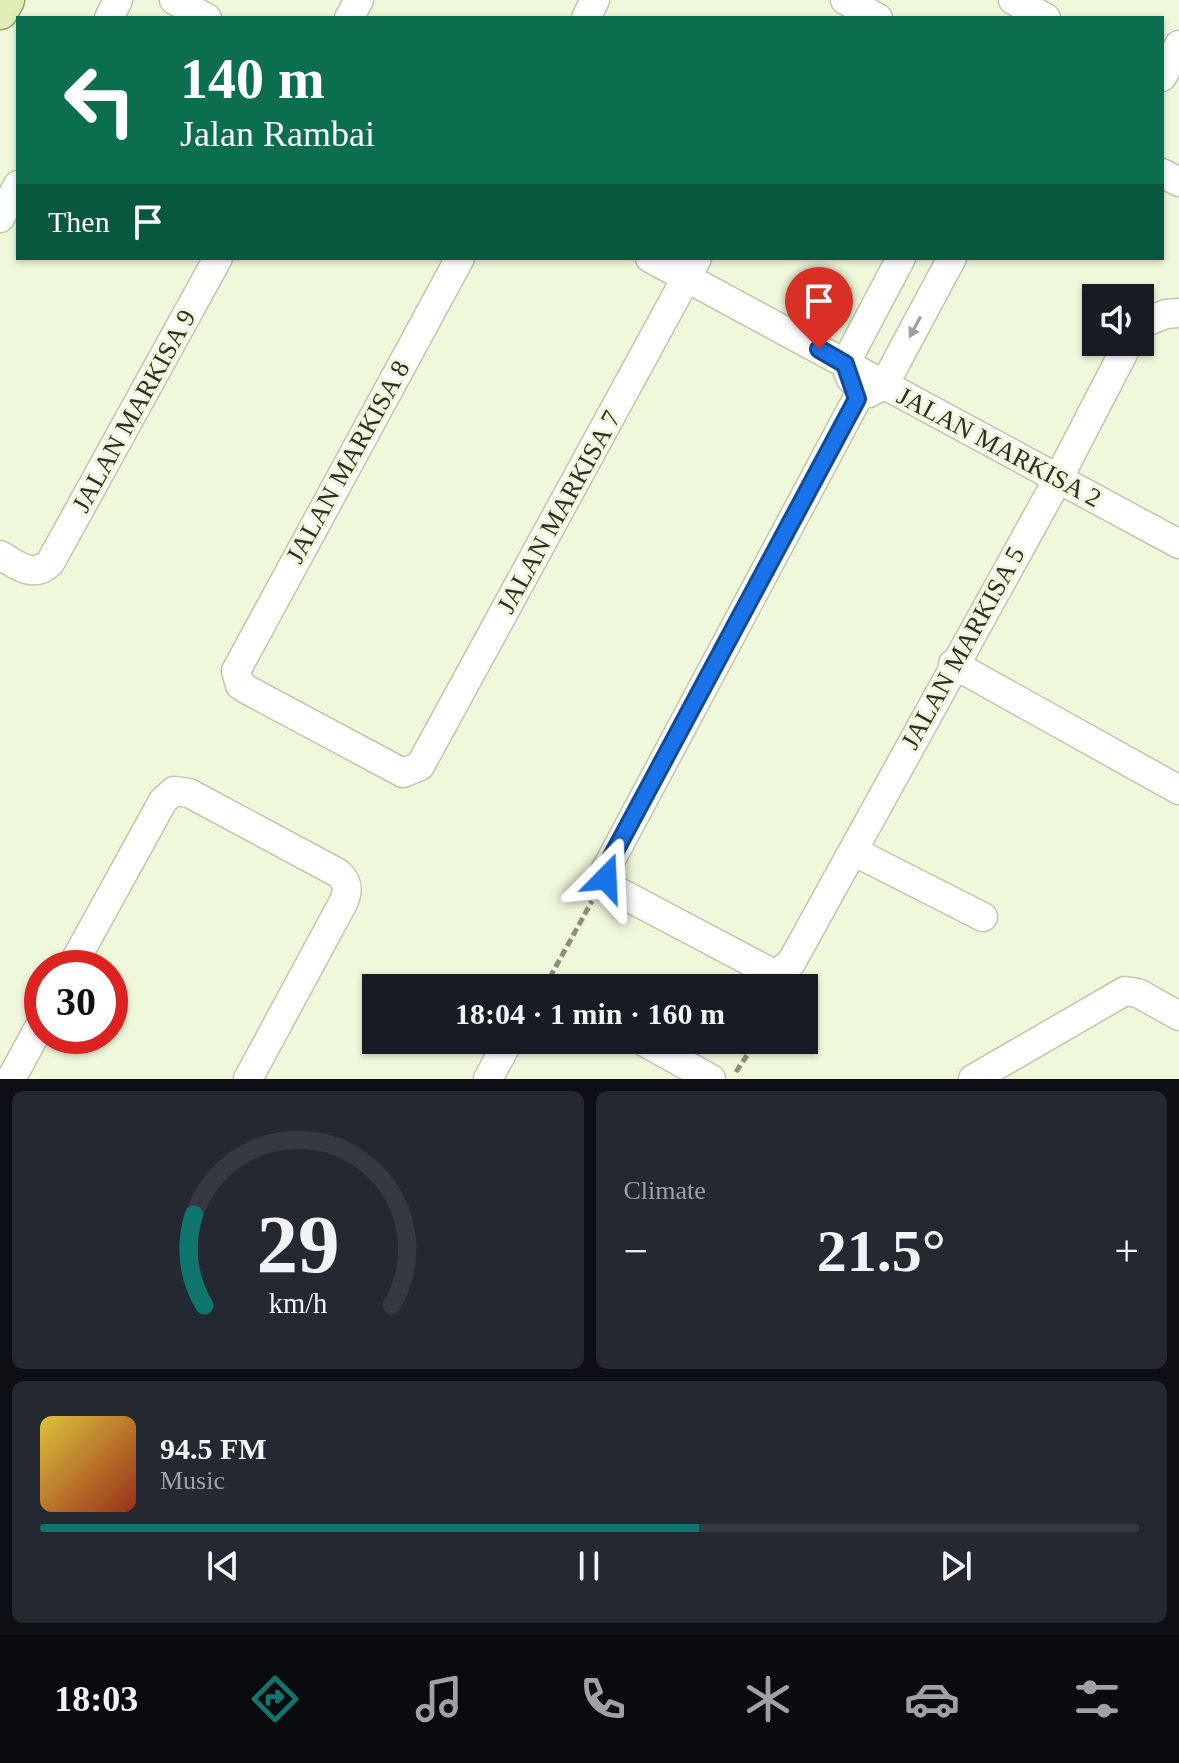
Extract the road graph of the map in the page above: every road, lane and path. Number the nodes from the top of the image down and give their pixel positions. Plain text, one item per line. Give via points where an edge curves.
1 (6, 0) edge
2 (174, 0) edge
3 (845, 0) edge
4 (1013, 0) edge
5 (0, 11) edge
6 (203, 16) edge
7 (874, 16) edge
8 (1043, 16) edge
9 (1179, 45) edge
10 (1164, 75) edge
11 (16, 189) edge
12 (0, 218) edge
13 (217, 260) edge
14 (459, 260) edge
15 (658, 260) edge
16 (900, 260) edge
17 (951, 260) edge
18 (692, 268) edge
19 (1122, 356) edge
20 (845, 364) junction
21 (884, 385) junction
22 (857, 399) junction
23 (1058, 479) junction
24 (1179, 544) edge
25 (0, 555) edge
26 (953, 664) junction
27 (420, 766) joint
28 (1179, 790) edge
29 (853, 851) junction
30 (596, 893) dead end
31 (983, 917) dead end
32 (81, 950) edge
33 (552, 974) edge
34 (1179, 1016) edge
35 (25, 1054) edge
36 (501, 1054) edge
37 (666, 1054) edge
38 (749, 1054) edge
39 (746, 1060) dead end
40 (11, 1079) edge
41 (248, 1079) edge
42 (488, 1079) edge
43 (711, 1079) edge
44 (973, 1079) edge

1 - 5 main road
2 - 6 street
3 - 7 street
4 - 8 street
9 - 10 street
11 - 12 street
13 - 25 street, JALAN MARKISA 9 via 50,563 33,572
14 - 27 street, JALAN MARKISA 8 via 237,667 240,685 396,771 411,772
15 - 18 street, JALAN MARKISA 2
16 - 20 street
17 -> 21 street
18 - 20 street, JALAN MARKISA 2
18 - 27 street, JALAN MARKISA 7
19 - 23 street, JALAN MARKISA 5
20 - 21 street, JALAN MARKISA 2
20 - 22 street
21 - 22 street
21 - 23 street, JALAN MARKISA 2
22 - 29 street, JALAN MARKISA 5 via 605,871 615,890 765,971 779,972 796,954
23 - 24 street, JALAN MARKISA 2
23 - 26 street, JALAN MARKISA 5
26 - 28 street
26 - 29 street, JALAN MARKISA 5
29 - 31 street
30 - 33 path
32 - 41 street via 161,804 174,791 189,793 338,873 347,884 343,903
34 - 44 street via 1125,991
35 - 40 street
36 - 42 street
37 - 43 street
38 - 39 path

